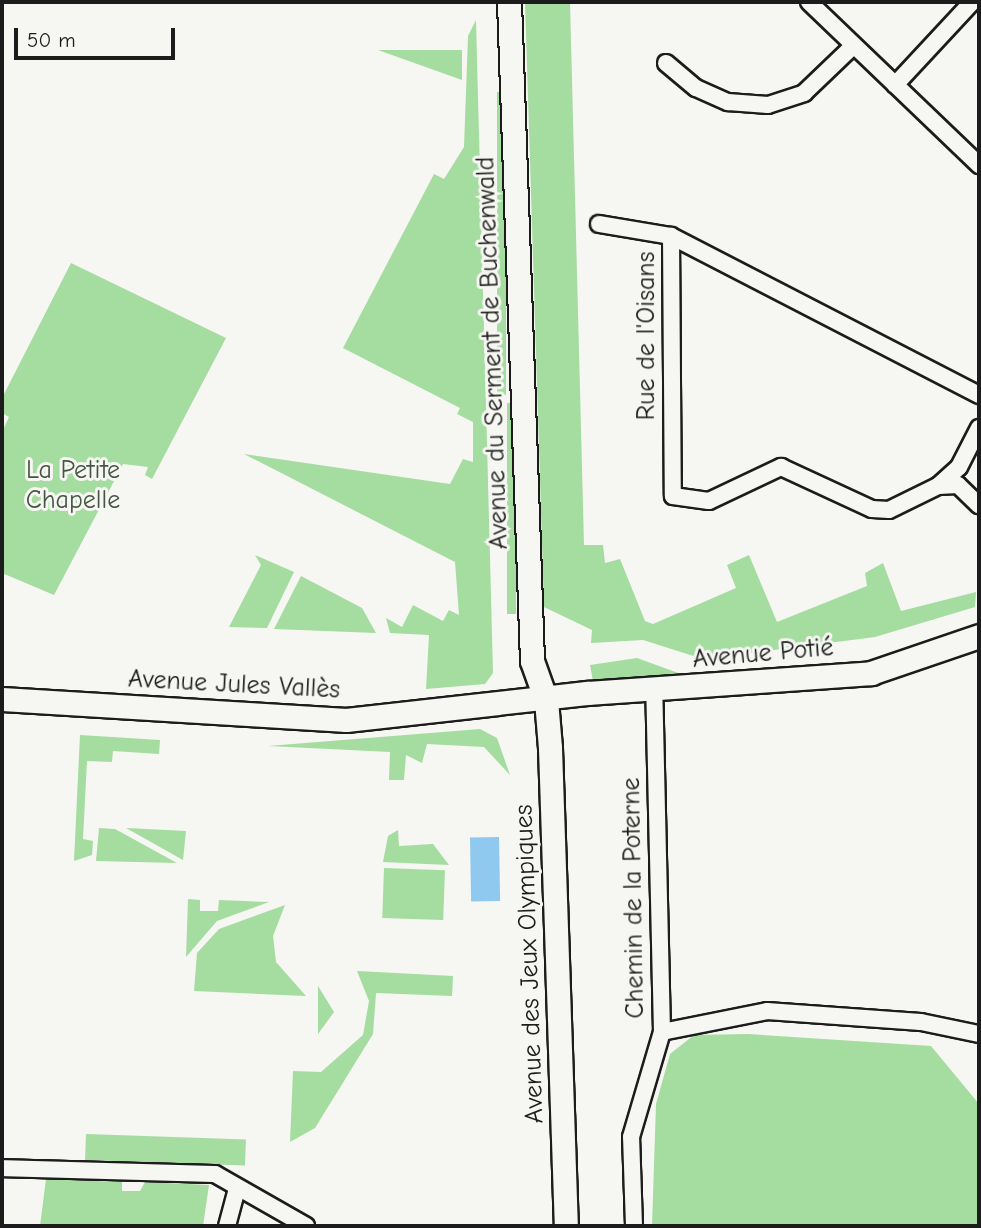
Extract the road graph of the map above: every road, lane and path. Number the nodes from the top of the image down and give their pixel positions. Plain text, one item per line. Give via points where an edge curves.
1 (509, 2) edge
2 (809, 2) edge
3 (972, 2) edge
4 (853, 46) junction
5 (666, 63) dead end
6 (895, 85) junction
7 (979, 165) edge
8 (599, 224) dead end
9 (671, 236) junction
10 (979, 395) edge
11 (979, 428) edge
12 (938, 486) junction
13 (979, 505) edge
14 (979, 636) edge
15 (654, 690) junction
16 (2, 699) edge
17 (546, 700) junction
18 (662, 1032) junction
19 (979, 1034) edge
20 (2, 1168) edge
21 (237, 1189) junction
22 (227, 1226) edge
23 (306, 1226) edge
24 (566, 1226) edge
25 (634, 1226) edge

1 - 17 main road, Avenue du Serment de Buchenwald via 532,661
2 - 4 street
3 - 6 street
4 - 5 street via 804,93 768,105 728,102 696,89
4 - 6 street
6 - 7 street
8 - 9 street
9 - 10 street, Rue de l'Oisans
9 - 12 street, Rue de l'Oisans via 673,496 709,501 781,467 872,509 889,510
11 - 12 street, Rue de l'Oisans via 959,467
12 - 13 street via 958,485
14 - 15 main road, Avenue Potié via 871,673
15 - 17 main road, Avenue Potié
15 - 18 street, Chemin de la Poterne
16 - 17 main road, Avenue Jules Vallès via 346,720
17 - 24 main road, Avenue des Jeux Olympiques
18 - 19 street via 767,1011 921,1021
18 - 25 street, Chemin de la Poterne via 631,1137
20 - 21 street via 215,1174
21 - 22 street
21 - 23 street

